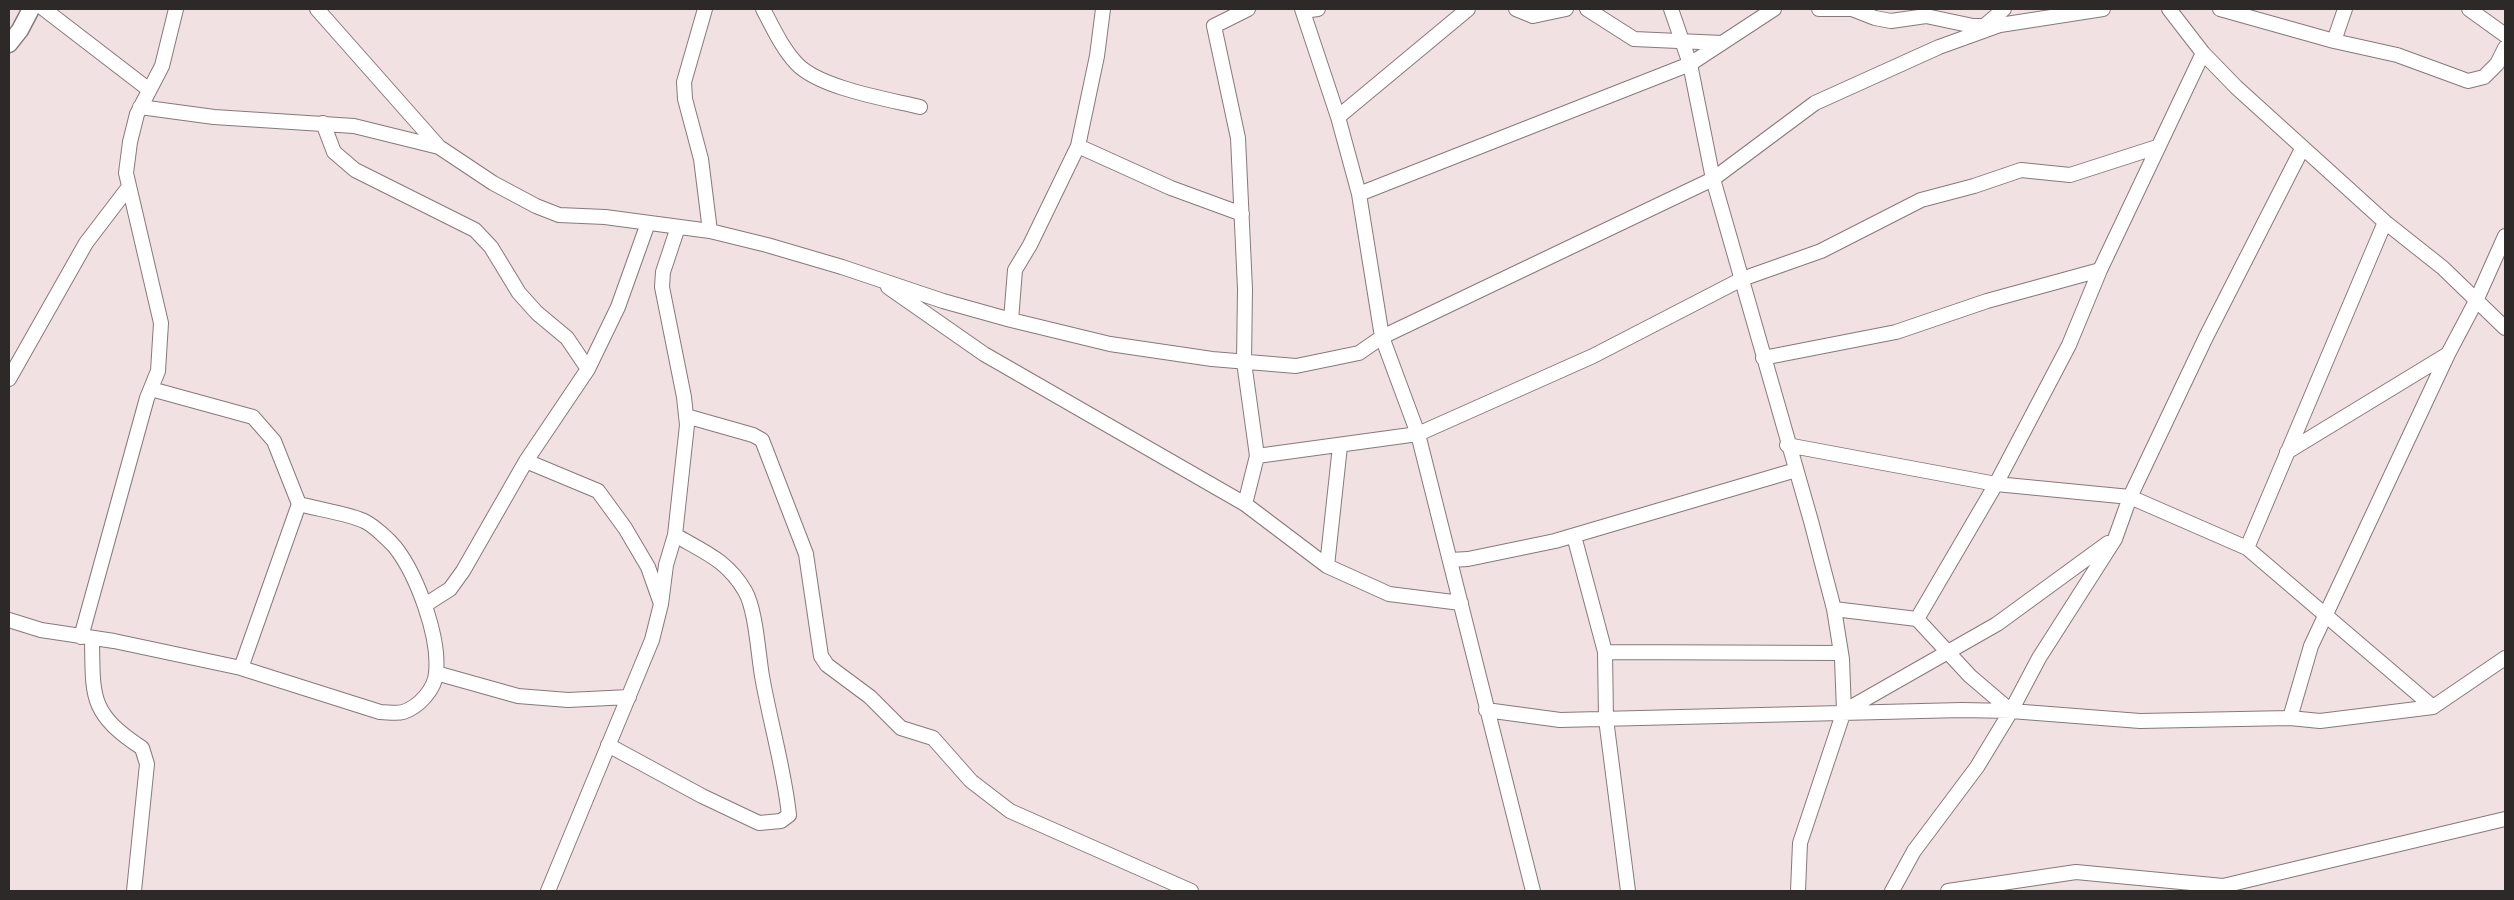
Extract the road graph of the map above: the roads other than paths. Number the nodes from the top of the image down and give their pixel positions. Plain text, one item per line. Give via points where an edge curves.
1 (31, 9) edge
2 (44, 9) edge
3 (176, 9) edge
4 (317, 9) edge
5 (705, 9) edge
6 (763, 9) edge
7 (1104, 9) edge
8 (1248, 9) edge
9 (1318, 9) edge
10 (1468, 9) edge
11 (1516, 9) edge
12 (1566, 9) edge
13 (1587, 9) edge
14 (1671, 9) edge
15 (1774, 9) edge
16 (1819, 9) edge
17 (2004, 9) edge
18 (2103, 9) edge
19 (2169, 9) edge
20 (2220, 9) edge
21 (2345, 9) edge
22 (2469, 9) edge
23 (1302, 10) edge
24 (2000, 25) junction
25 (1983, 27) junction
26 (2505, 34) edge
27 (1682, 41) junction
28 (2334, 41) junction
29 (1722, 43) junction
30 (9, 44) edge
31 (2505, 48) edge
32 (2203, 53) junction
33 (1690, 64) junction
34 (148, 89) junction
35 (920, 107) dead end
36 (140, 108) junction
37 (1338, 117) junction
38 (323, 123) junction
39 (1078, 146) junction
40 (439, 147) junction
41 (2157, 147) junction
42 (2302, 149) junction
43 (1713, 179) junction
44 (128, 188) junction
45 (1358, 194) junction
46 (1242, 214) junction
47 (2385, 222) junction
48 (648, 223) junction
49 (678, 227) junction
50 (710, 232) junction
51 (2505, 236) edge
52 (2100, 270) junction
53 (875, 278) junction
54 (1742, 279) junction
55 (2476, 300) junction
56 (1011, 320) junction
57 (2505, 328) edge
58 (1382, 337) junction
59 (2448, 354) junction
60 (1763, 358) junction
61 (1244, 362) junction
62 (588, 369) junction
63 (9, 379) edge
64 (151, 388) junction
65 (686, 416) junction
66 (1418, 434) junction
67 (1788, 444) junction
68 (1340, 446) junction
69 (2287, 452) junction
70 (1257, 456) junction
71 (526, 461) junction
72 (1796, 470) junction
73 (1996, 484) junction
74 (2130, 497) junction
75 (299, 504) junction
76 (1244, 504) junction
77 (675, 535) junction
78 (1574, 536) junction
79 (2114, 539) junction
80 (2247, 548) junction
81 (1450, 560) junction
82 (1327, 566) junction
83 (1461, 602) junction
84 (660, 604) junction
85 (425, 605) junction
86 (1834, 609) junction
87 (2326, 614) junction
88 (1917, 619) junction
89 (9, 620) edge
90 (87, 638) junction
91 (1605, 652) junction
92 (1948, 652) junction
93 (1841, 653) junction
94 (2505, 658) edge
95 (241, 668) junction
96 (436, 673) junction
97 (629, 696) junction
98 (2433, 707) junction
99 (1486, 710) junction
100 (1844, 711) junction
101 (2011, 711) junction
102 (2290, 718) junction
103 (1606, 719) junction
104 (608, 745) junction
105 (2505, 819) edge
106 (2224, 888) edge
107 (134, 891) edge
108 (548, 891) edge
109 (1192, 891) edge
110 (1533, 891) edge
111 (1628, 891) edge
112 (1798, 891) edge
113 (1892, 891) edge
114 (1948, 891) edge

1 - 30 main road
2 - 34 street
3 - 34 street via 162,66
4 - 40 street
5 - 50 street via 684,82 685,99 702,159
6 - 35 street via 783,47 799,66 829,84
7 - 39 street
8 - 46 street via 1214,26 1238,138
9 - 23 street
10 - 37 street
11 - 12 street via 1533,16
13 - 27 street via 1634,39
14 - 27 street
15 - 29 street
16 - 25 street via 1852,9 1891,21 1926,16
17 - 25 street
18 - 24 street
19 - 32 street
20 - 28 street
21 - 28 street
22 - 26 street
23 - 37 street
24 - 25 street
24 - 43 street via 1939,47 1815,103
27 - 29 street
27 - 33 street
28 - 31 street via 2397,55 2468,81 2484,77 2497,64
29 - 33 street
32 - 41 street
32 - 42 street
33 - 43 street
33 - 45 street
34 - 36 street
36 - 38 street via 214,117
36 - 44 street via 130,142 126,173
37 - 45 street
38 - 40 street via 354,126
38 - 62 street via 334,152 355,170 475,230 491,247 519,293 567,338
39 - 46 street via 1171,188
39 - 56 street via 1015,270
40 - 48 street via 493,184 559,215
41 - 52 street
41 - 54 street via 2070,175 2021,170 1921,200 1820,251
42 - 47 street
42 - 74 street via 2206,337
43 - 54 street
43 - 58 street
44 - 63 street via 86,243
44 - 64 street via 161,323 158,371
45 - 58 street
46 - 61 street
47 - 55 street via 2443,268
47 - 69 street
48 - 49 street
48 - 62 street via 618,307
49 - 50 street
49 - 65 street via 662,272 662,287
50 - 53 street via 767,245
51 - 55 street
52 - 60 street via 1987,301 1896,332
52 - 73 street via 2069,345
53 - 56 street
53 - 76 street via 984,354
54 - 60 street
54 - 66 street via 1593,356
55 - 57 street
55 - 59 street
56 - 61 street via 1110,344
58 - 61 street via 1359,353 1296,366
58 - 66 street
59 - 69 street
59 - 87 street
60 - 67 street
61 - 70 street
62 - 71 street
64 - 75 street via 253,417 274,442
64 - 90 street
65 - 77 street via 685,454
65 - 109 street via 762,440 806,554 821,656 827,665 870,697 901,728 933,738 971,781 1010,811
66 - 68 street
66 - 81 street
67 - 72 street
67 - 73 street
68 - 70 street
68 - 82 street
69 - 80 street
70 - 76 street
71 - 84 street via 598,491 648,568
71 - 85 street via 450,589
72 - 78 street
72 - 86 street
73 - 74 street
73 - 88 street
74 - 79 street
74 - 80 street
75 - 85 street via 365,521 395,546
75 - 95 street
76 - 82 street
77 - 84 street
77 - 104 street via 725,563 746,592 755,625 789,815 781,821 759,823
78 - 81 street
78 - 91 street
79 - 92 street via 1997,624
79 - 101 street via 2039,658
80 - 87 street
81 - 83 street
82 - 83 street via 1389,594
83 - 99 street
84 - 97 street via 652,640
85 - 96 street via 432,631
86 - 88 street
86 - 93 street
87 - 98 street
87 - 102 street via 2311,646
88 - 92 street
89 - 90 street via 41,630
90 - 95 street
90 - 107 street via 96,701 105,717 142,748 147,764
91 - 93 street
91 - 103 street
92 - 100 street
92 - 101 street
93 - 100 street
94 - 98 street
95 - 96 street via 380,712 403,712 417,704 432,688
96 - 97 street via 518,696 568,700
97 - 104 street
98 - 102 street via 2320,720
99 - 103 street via 1560,720
99 - 110 street
100 - 101 street
100 - 103 street
100 - 112 street via 1800,843
101 - 102 street via 2140,721
101 - 113 street via 1977,767 1914,851
103 - 111 street
104 - 108 street
105 - 106 street
106 - 114 street via 2076,872

